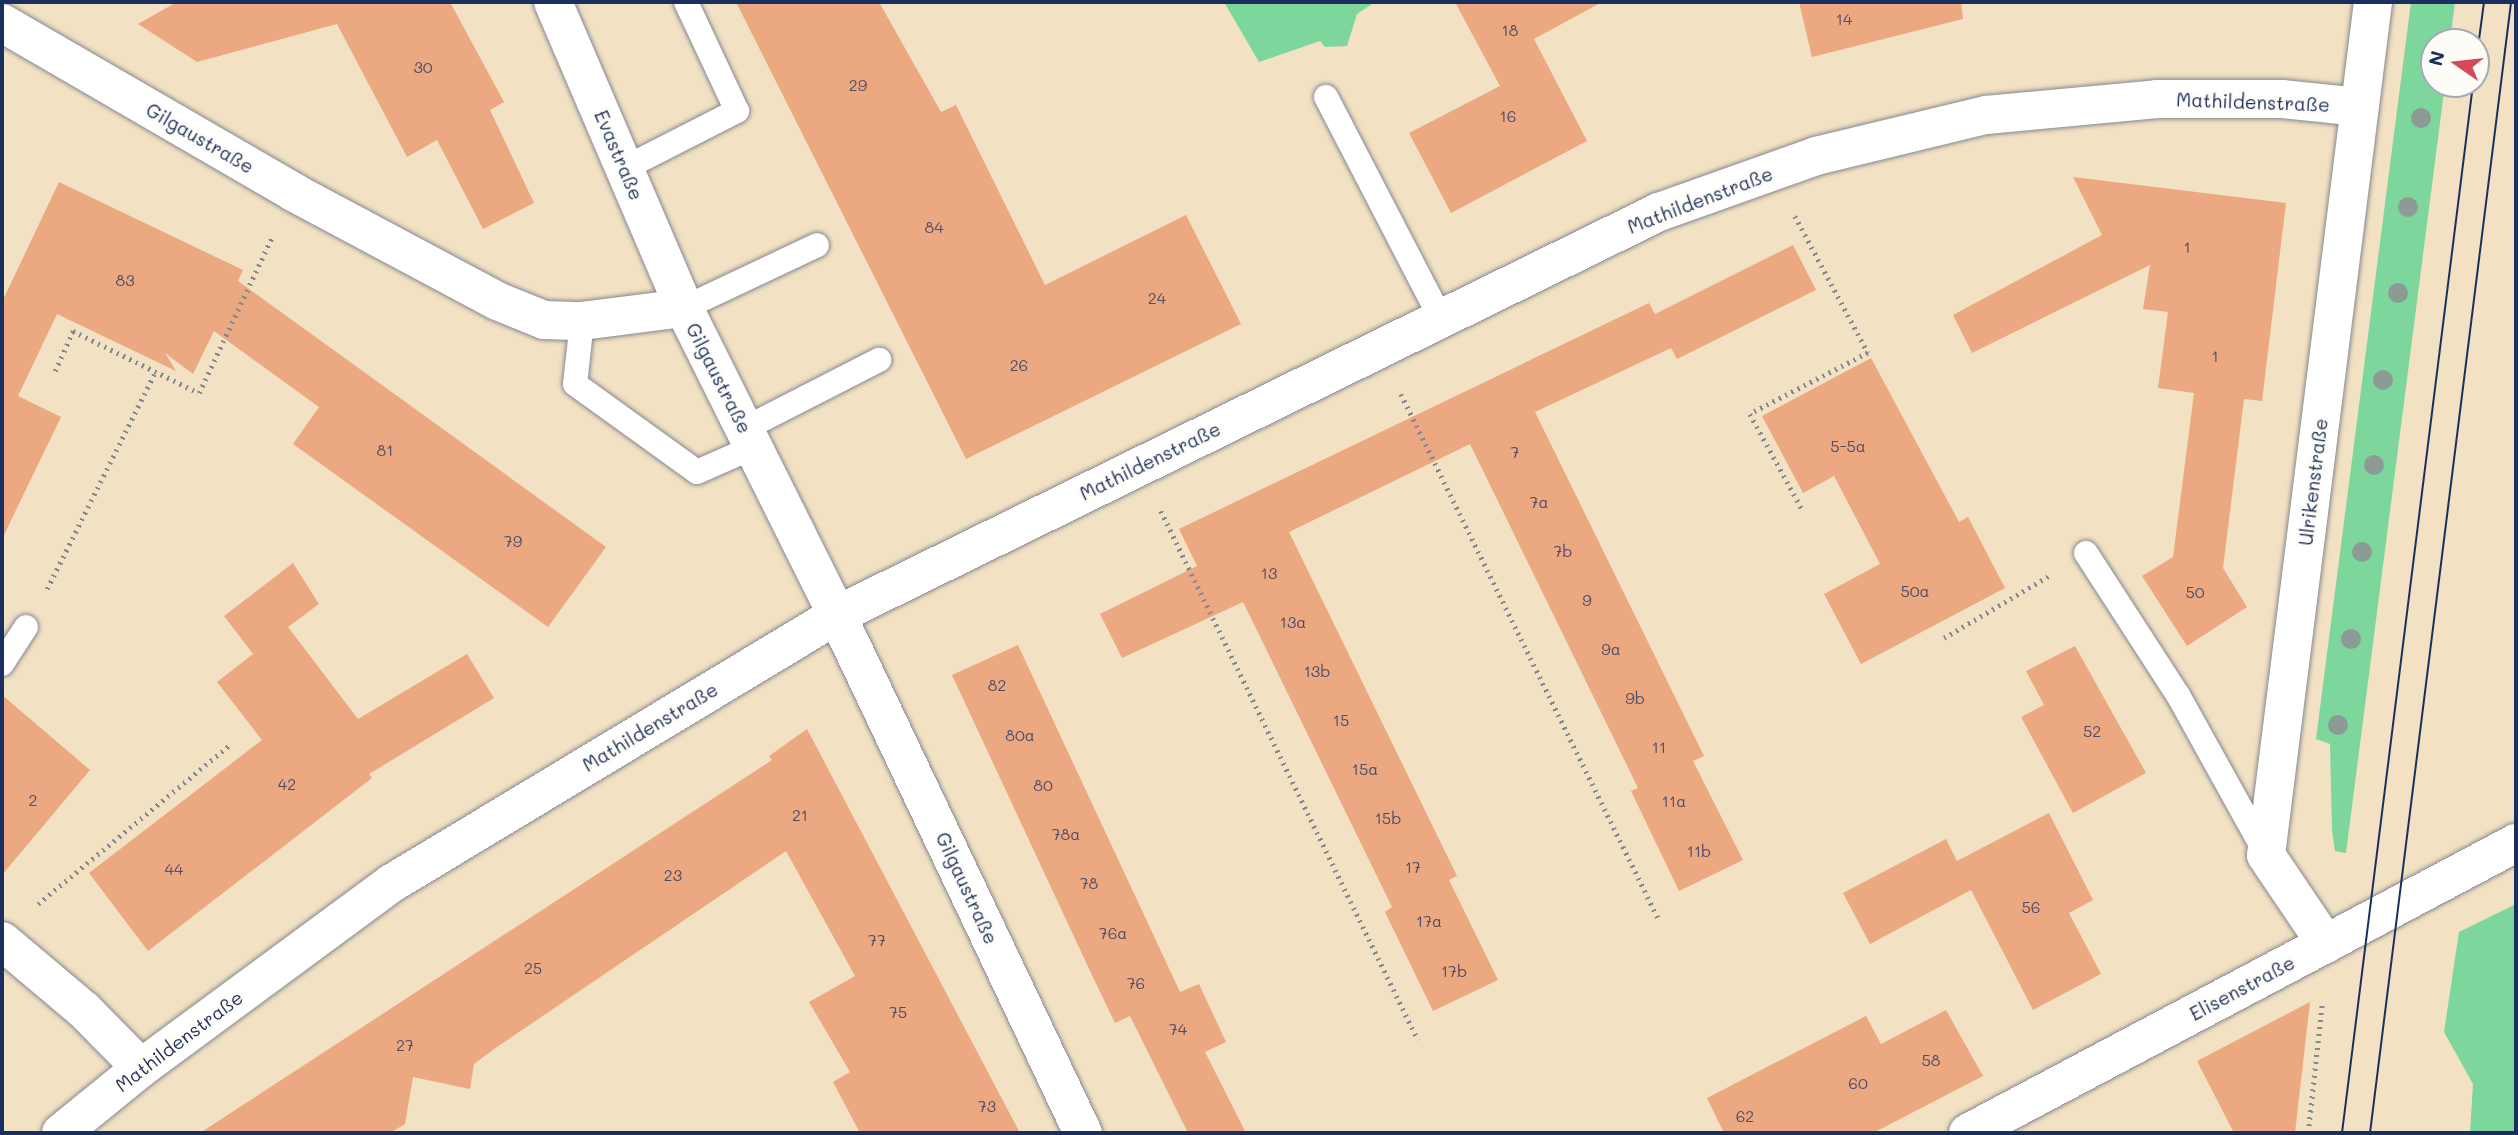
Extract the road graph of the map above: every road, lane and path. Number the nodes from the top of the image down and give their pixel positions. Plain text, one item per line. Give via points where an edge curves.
1 (553, 2) edge
2 (686, 2) edge
3 (2374, 2) edge
4 (2, 23) edge
5 (1326, 97) dead end
6 (2360, 107) junction
7 (625, 168) junction
8 (1771, 172) junction
9 (293, 192) junction
10 (817, 245) dead end
11 (684, 308) junction
12 (1441, 319) junction
13 (582, 321) junction
14 (1380, 349) junction
15 (879, 360) dead end
16 (55, 371) dead end
17 (155, 372) junction
18 (749, 438) junction
19 (1139, 467) junction
20 (1803, 511) dead end
21 (2086, 554) joint
22 (836, 615) junction
23 (26, 627) joint
24 (1944, 638) dead end
25 (2, 664) edge
26 (231, 744) dead end
27 (2516, 843) edge
28 (2266, 855) junction
29 (33, 908) dead end
30 (1659, 920) dead end
31 (2, 941) edge
32 (2326, 944) junction
33 (1418, 1040) dead end
34 (141, 1068) junction
35 (61, 1133) edge
36 (1083, 1133) edge
37 (1968, 1133) edge
38 (2308, 1133) edge

1 - 7 street, Evastraße
2 - 7 lane via 737,111
3 - 6 street, Ulrikenstraße
4 - 9 street, Gilgaustraße
5 - 12 lane
6 - 8 street, Mathildenstraße via 2282,99 2157,99 1986,115 1816,156
6 - 28 street, Ulrikenstraße
7 - 11 street, Evastraße
8 - 12 street, Mathildenstraße via 1659,212
8 - 20 path via 1868,353 1750,414
9 - 13 street, Gilgaustraße via 497,301 544,320
9 - 17 path via 199,393
10 - 11 lane
11 - 13 street, Gilgaustraße
11 - 18 street, Gilgaustraße
12 - 14 street, Mathildenstraße
13 - 18 lane via 575,384 697,472
14 - 19 street, Mathildenstraße
14 - 30 path
15 - 18 lane
16 - 17 path via 73,331
17 - 23 path
18 - 22 street, Gilgaustraße
19 - 22 street, Mathildenstraße
19 - 33 path
21 - 24 path
21 - 28 lane via 2178,695
22 - 34 street, Mathildenstraße via 392,883
22 - 36 street, Gilgaustraße
23 - 25 lane
26 - 29 path
27 - 32 street, Elisenstraße
28 - 32 street
31 - 34 street via 84,1010
32 - 37 street, Elisenstraße
32 - 38 path
34 - 35 street, Mathildenstraße

